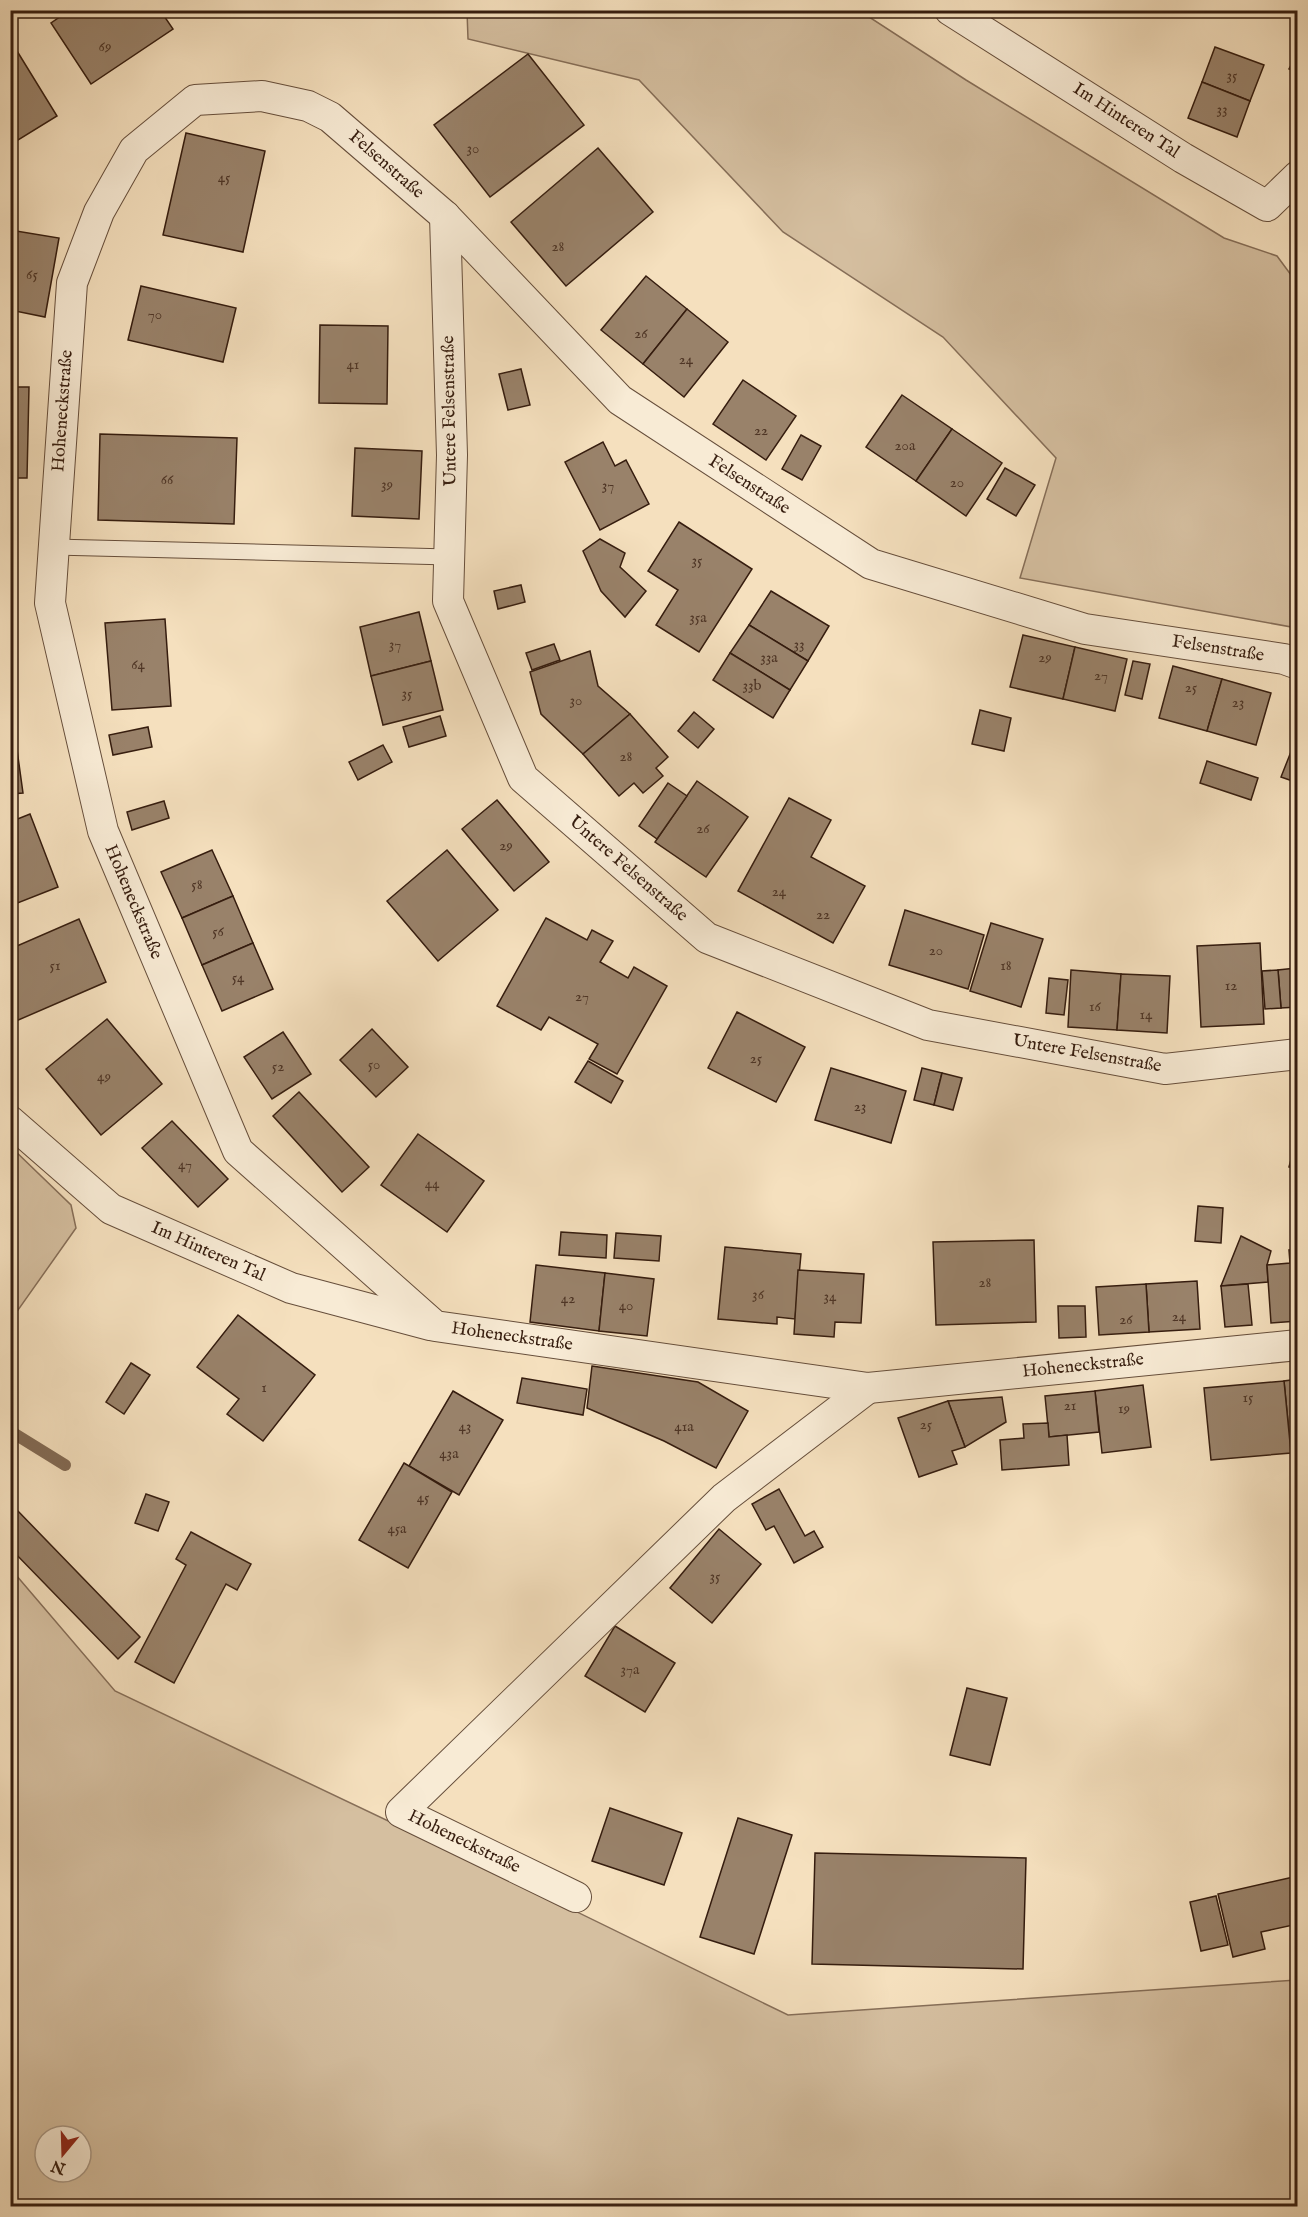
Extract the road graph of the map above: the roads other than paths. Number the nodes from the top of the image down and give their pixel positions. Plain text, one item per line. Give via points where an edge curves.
1 (950, 10) edge
2 (308, 106) joint
3 (1298, 176) edge
4 (445, 216) junction
5 (54, 547) junction
6 (449, 556) junction
7 (1298, 664) edge
8 (1298, 1054) edge
9 (10, 1121) edge
10 (435, 1326) junction
11 (1298, 1345) edge
12 (868, 1388) junction
13 (576, 1897) dead end

1 - 3 street, Im Hinteren Tal via 1183,158 1267,206
2 - 4 street, Felsenstraße via 330,117
2 - 5 street, Hoheneckstraße via 262,96 195,100 134,150 128,160 99,212 72,283
4 - 6 street, Untere Felsenstraße via 452,455
4 - 7 street, Felsenstraße via 620,400 871,564 1085,629
5 - 6 lane
5 - 10 street, Hoheneckstraße via 51,603 103,831 238,1151
6 - 8 street, Untere Felsenstraße via 448,601 523,778 707,938 928,1025 1165,1069
9 - 10 street, Im Hinteren Tal via 111,1209 291,1288
10 - 12 street, Hoheneckstraße
11 - 12 street, Hoheneckstraße
12 - 13 street, Hoheneckstraße via 724,1498 401,1812

